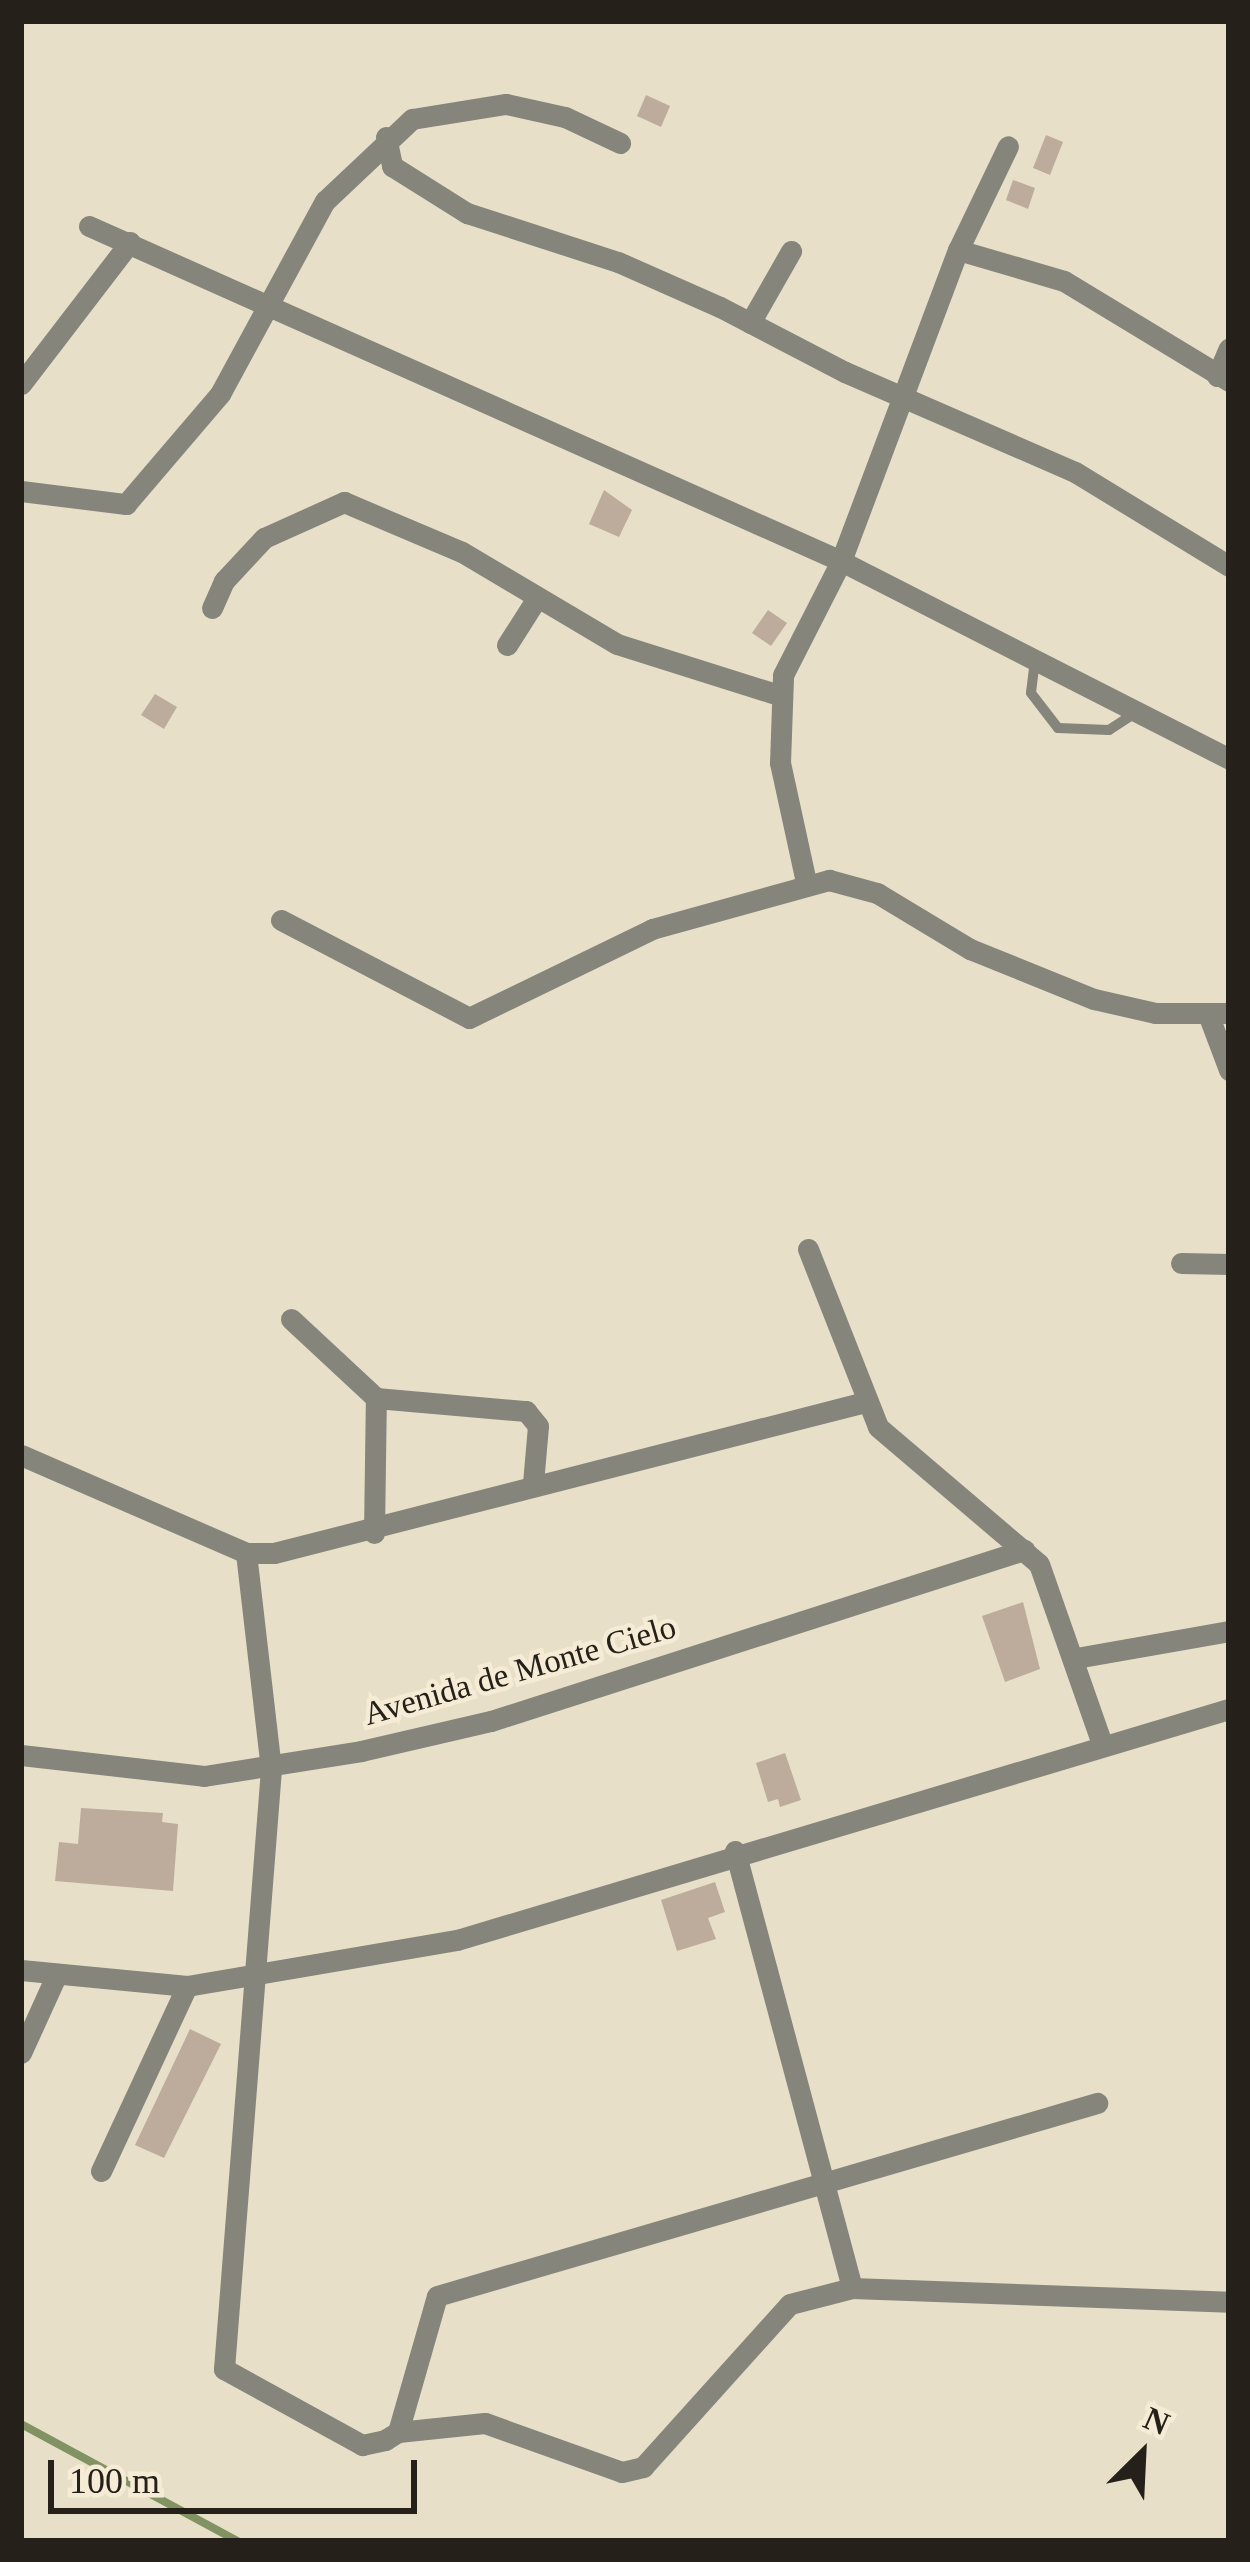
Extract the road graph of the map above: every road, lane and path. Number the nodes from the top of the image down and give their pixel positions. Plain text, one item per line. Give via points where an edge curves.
1 (386, 137) junction
2 (620, 143) dead end
3 (1008, 146) dead end
4 (89, 226) dead end
5 (130, 242) junction
6 (958, 250) junction
7 (791, 251) dead end
8 (269, 304) junction
9 (750, 323) junction
10 (1229, 348) edge
11 (31, 353) edge
12 (1223, 378) edge
13 (21, 384) edge
14 (905, 397) junction
15 (21, 491) edge
16 (841, 561) junction
17 (1229, 566) edge
18 (535, 602) junction
19 (212, 608) dead end
20 (507, 645) dead end
21 (1035, 660) junction
22 (779, 695) junction
23 (1138, 712) junction
24 (1229, 759) edge
25 (806, 882) junction
26 (281, 920) dead end
27 (1219, 1014) edge
28 (1229, 1070) edge
29 (808, 1249) dead end
30 (1181, 1263) dead end
31 (1229, 1264) edge
32 (291, 1319) dead end
33 (376, 1398) junction
34 (865, 1402) junction
35 (21, 1455) edge
36 (533, 1483) junction
37 (374, 1533) junction
38 (1024, 1550) junction
39 (246, 1553) junction
40 (1229, 1631) edge
41 (1076, 1658) junction
42 (1229, 1709) edge
43 (1102, 1744) junction
44 (21, 1755) edge
45 (271, 1769) junction
46 (735, 1851) junction
47 (21, 1970) edge
48 (261, 1974) junction
49 (56, 1978) junction
50 (187, 1986) junction
51 (21, 2053) edge
52 (1097, 2103) dead end
53 (101, 2171) dead end
54 (824, 2183) junction
55 (852, 2288) junction
56 (1229, 2302) edge
57 (398, 2432) junction

1 - 2 street via 445,110 506,104 565,117
1 - 8 street via 325,201
1 - 9 street via 392,166 467,213 618,262
3 - 6 street
4 - 5 street
5 - 8 street
5 - 11 street
6 - 12 street via 1064,281
6 - 14 street
7 - 9 street
8 - 15 street via 220,394 126,504
8 - 16 street
9 - 14 street
10 - 12 street
11 - 13 street
14 - 16 street
14 - 17 street via 1075,472
16 - 21 street
16 - 22 street via 803,626
18 - 19 street via 462,552 344,502 264,538 233,569
18 - 20 street
18 - 22 street via 617,644
21 - 23 street
21 - 23 lane via 1031,693 1041,716 1058,728 1109,730
22 - 25 street via 780,763
23 - 24 street
25 - 26 street via 652,929 469,1018
25 - 27 street via 877,892 970,949 1094,999
27 - 28 street
29 - 34 street
30 - 31 street
32 - 33 street
33 - 36 street via 526,1411 538,1426
33 - 37 street
34 - 36 street
34 - 38 street via 878,1427
35 - 39 street
36 - 37 street
37 - 39 street
38 - 41 street via 1039,1564
38 - 45 street, Avenida de Monte Cielo via 490,1721
39 - 45 street
40 - 41 street
41 - 43 street
42 - 43 street
43 - 46 street
44 - 45 street, Avenida de Monte Cielo via 204,1775
45 - 48 street
46 - 48 street via 458,1940
46 - 54 street
47 - 49 street
48 - 50 street
48 - 57 street via 224,2369 362,2445
49 - 50 street
49 - 51 street
50 - 53 street
52 - 54 street
54 - 55 street
54 - 57 street via 437,2296
55 - 56 street
55 - 57 street via 790,2304 643,2467 622,2472 485,2423

